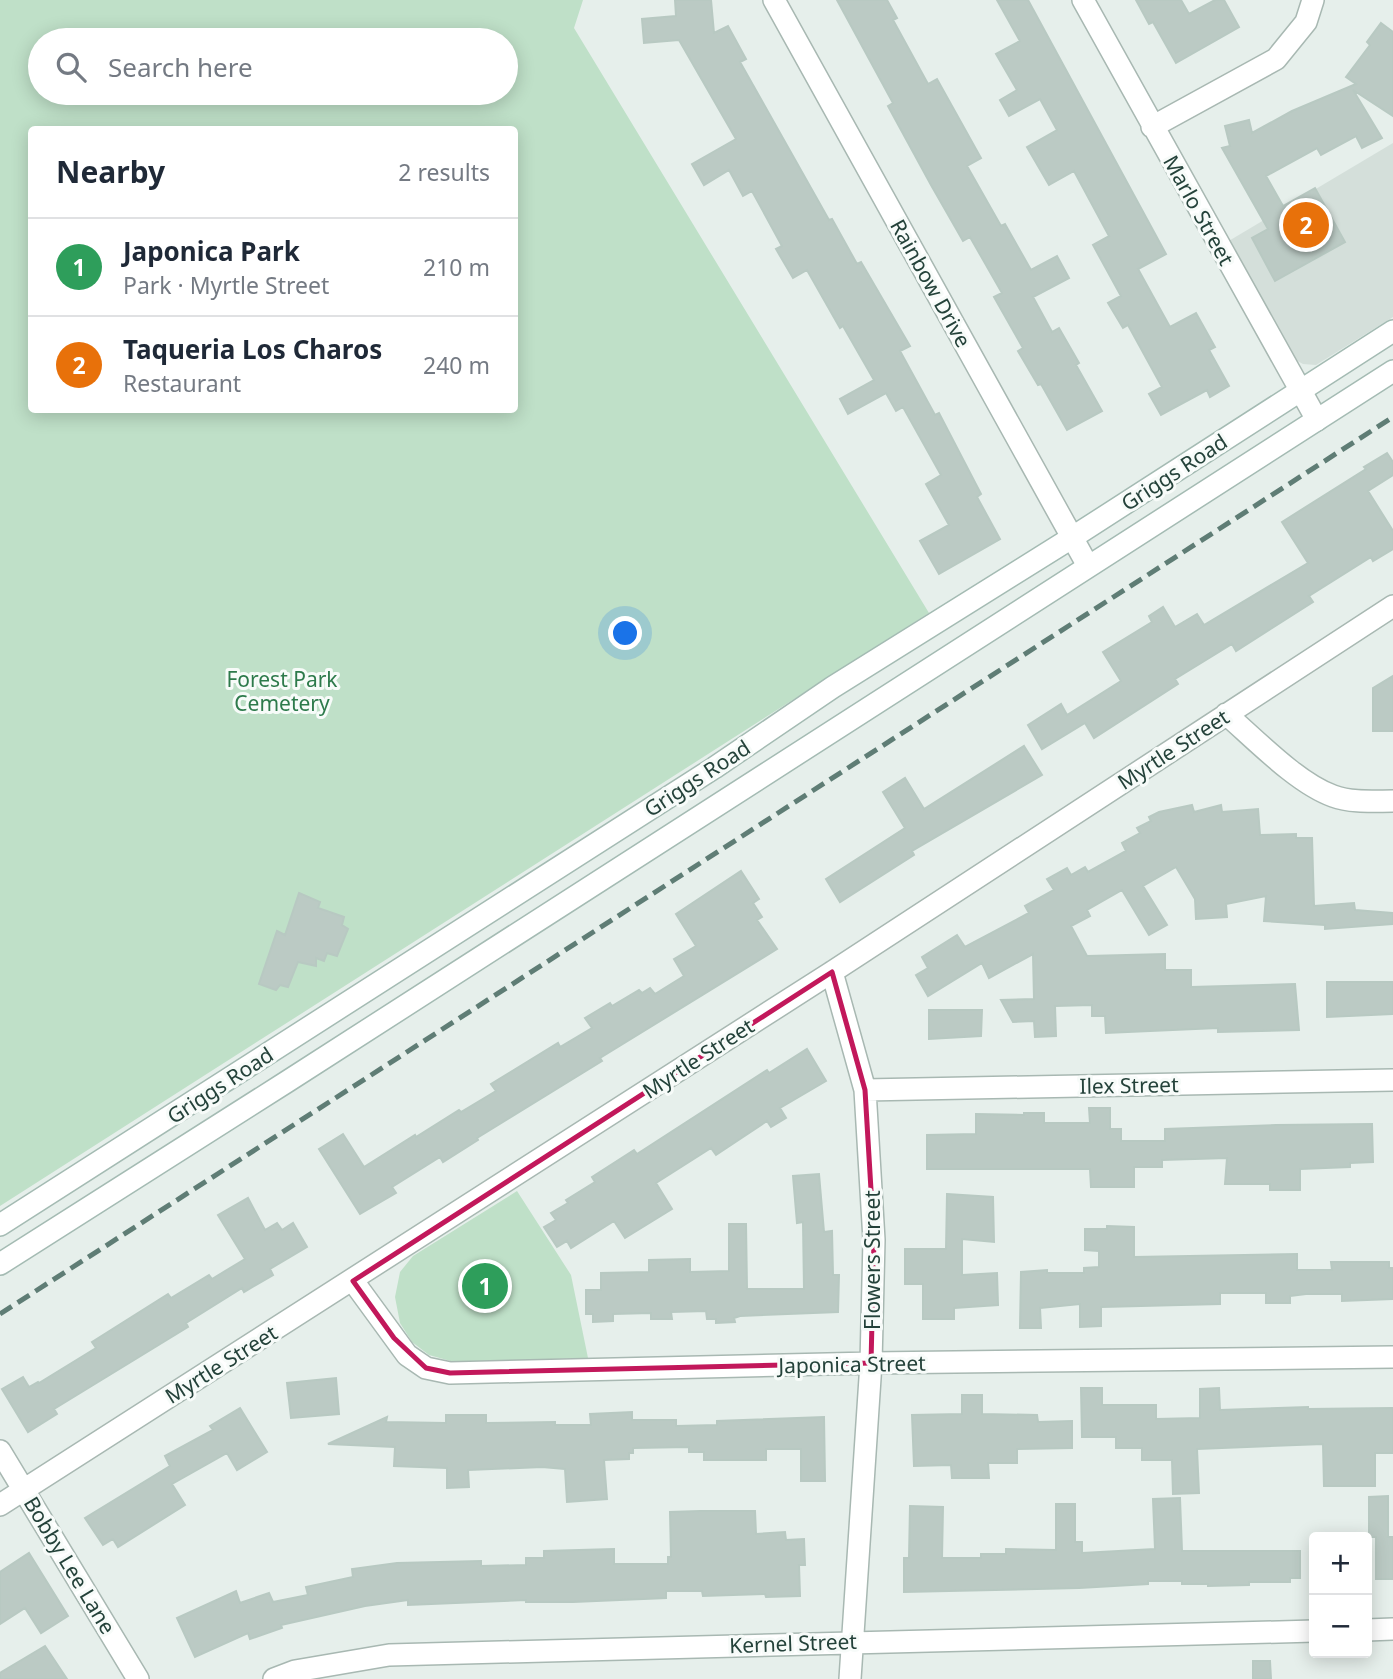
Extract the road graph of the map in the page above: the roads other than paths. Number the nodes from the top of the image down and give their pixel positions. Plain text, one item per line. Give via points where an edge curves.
1 (774, 0) edge
2 (1083, 0) edge
3 (1314, 0) edge
4 (1152, 127) junction
5 (1393, 331) edge
6 (1393, 370) edge
7 (1301, 390) junction
8 (1317, 420) junction
9 (1073, 537) junction
10 (1088, 566) junction
11 (1393, 607) edge
12 (1226, 714) junction
13 (714, 768) junction
14 (732, 796) junction
15 (1393, 801) edge
16 (832, 972) junction
17 (1393, 1080) edge
18 (865, 1090) junction
19 (0, 1225) edge
20 (0, 1264) edge
21 (353, 1281) junction
22 (1393, 1357) edge
23 (871, 1363) junction
24 (0, 1451) edge
25 (24, 1489) junction
26 (0, 1505) edge
27 (1393, 1629) edge
28 (1372, 1630) edge
29 (1309, 1631) edge
30 (852, 1642) junction
31 (138, 1679) edge
32 (274, 1679) edge
33 (850, 1679) edge

1 - 9 street, Rainbow Drive
2 - 4 street, Marlo Street
3 - 4 street via 1306,22 1276,59
4 - 7 street, Marlo Street
5 - 7 street, Griggs Road
6 - 8 street, Griggs Road
7 - 8 street, Marlo Street
7 - 9 street, Griggs Road
8 - 10 street, Griggs Road
9 - 10 street, Rainbow Drive
9 - 13 street, Griggs Road via 833,687
10 - 14 street, Griggs Road
11 - 12 street, Myrtle Street
12 - 15 street via 1310,785 1335,797
12 - 16 street, Myrtle Street
13 - 14 street
13 - 19 street, Griggs Road
14 - 20 street, Griggs Road
16 - 18 street, Flowers Street
16 - 21 street, Myrtle Street
17 - 18 street, Ilex Street
18 - 23 street, Flowers Street via 874,1240
21 - 23 street, Japonica Street via 407,1355 426,1368 450,1373
21 - 25 street, Myrtle Street
22 - 23 street, Japonica Street
23 - 30 street, Flowers Street
24 - 25 street, Bobby Lee Lane
25 - 26 street, Myrtle Street
25 - 31 street, Bobby Lee Lane
27 - 28 street
29 - 30 street, Kernel Street
30 - 32 street, Kernel Street via 389,1655 295,1671
30 - 33 street, Flowers Street

